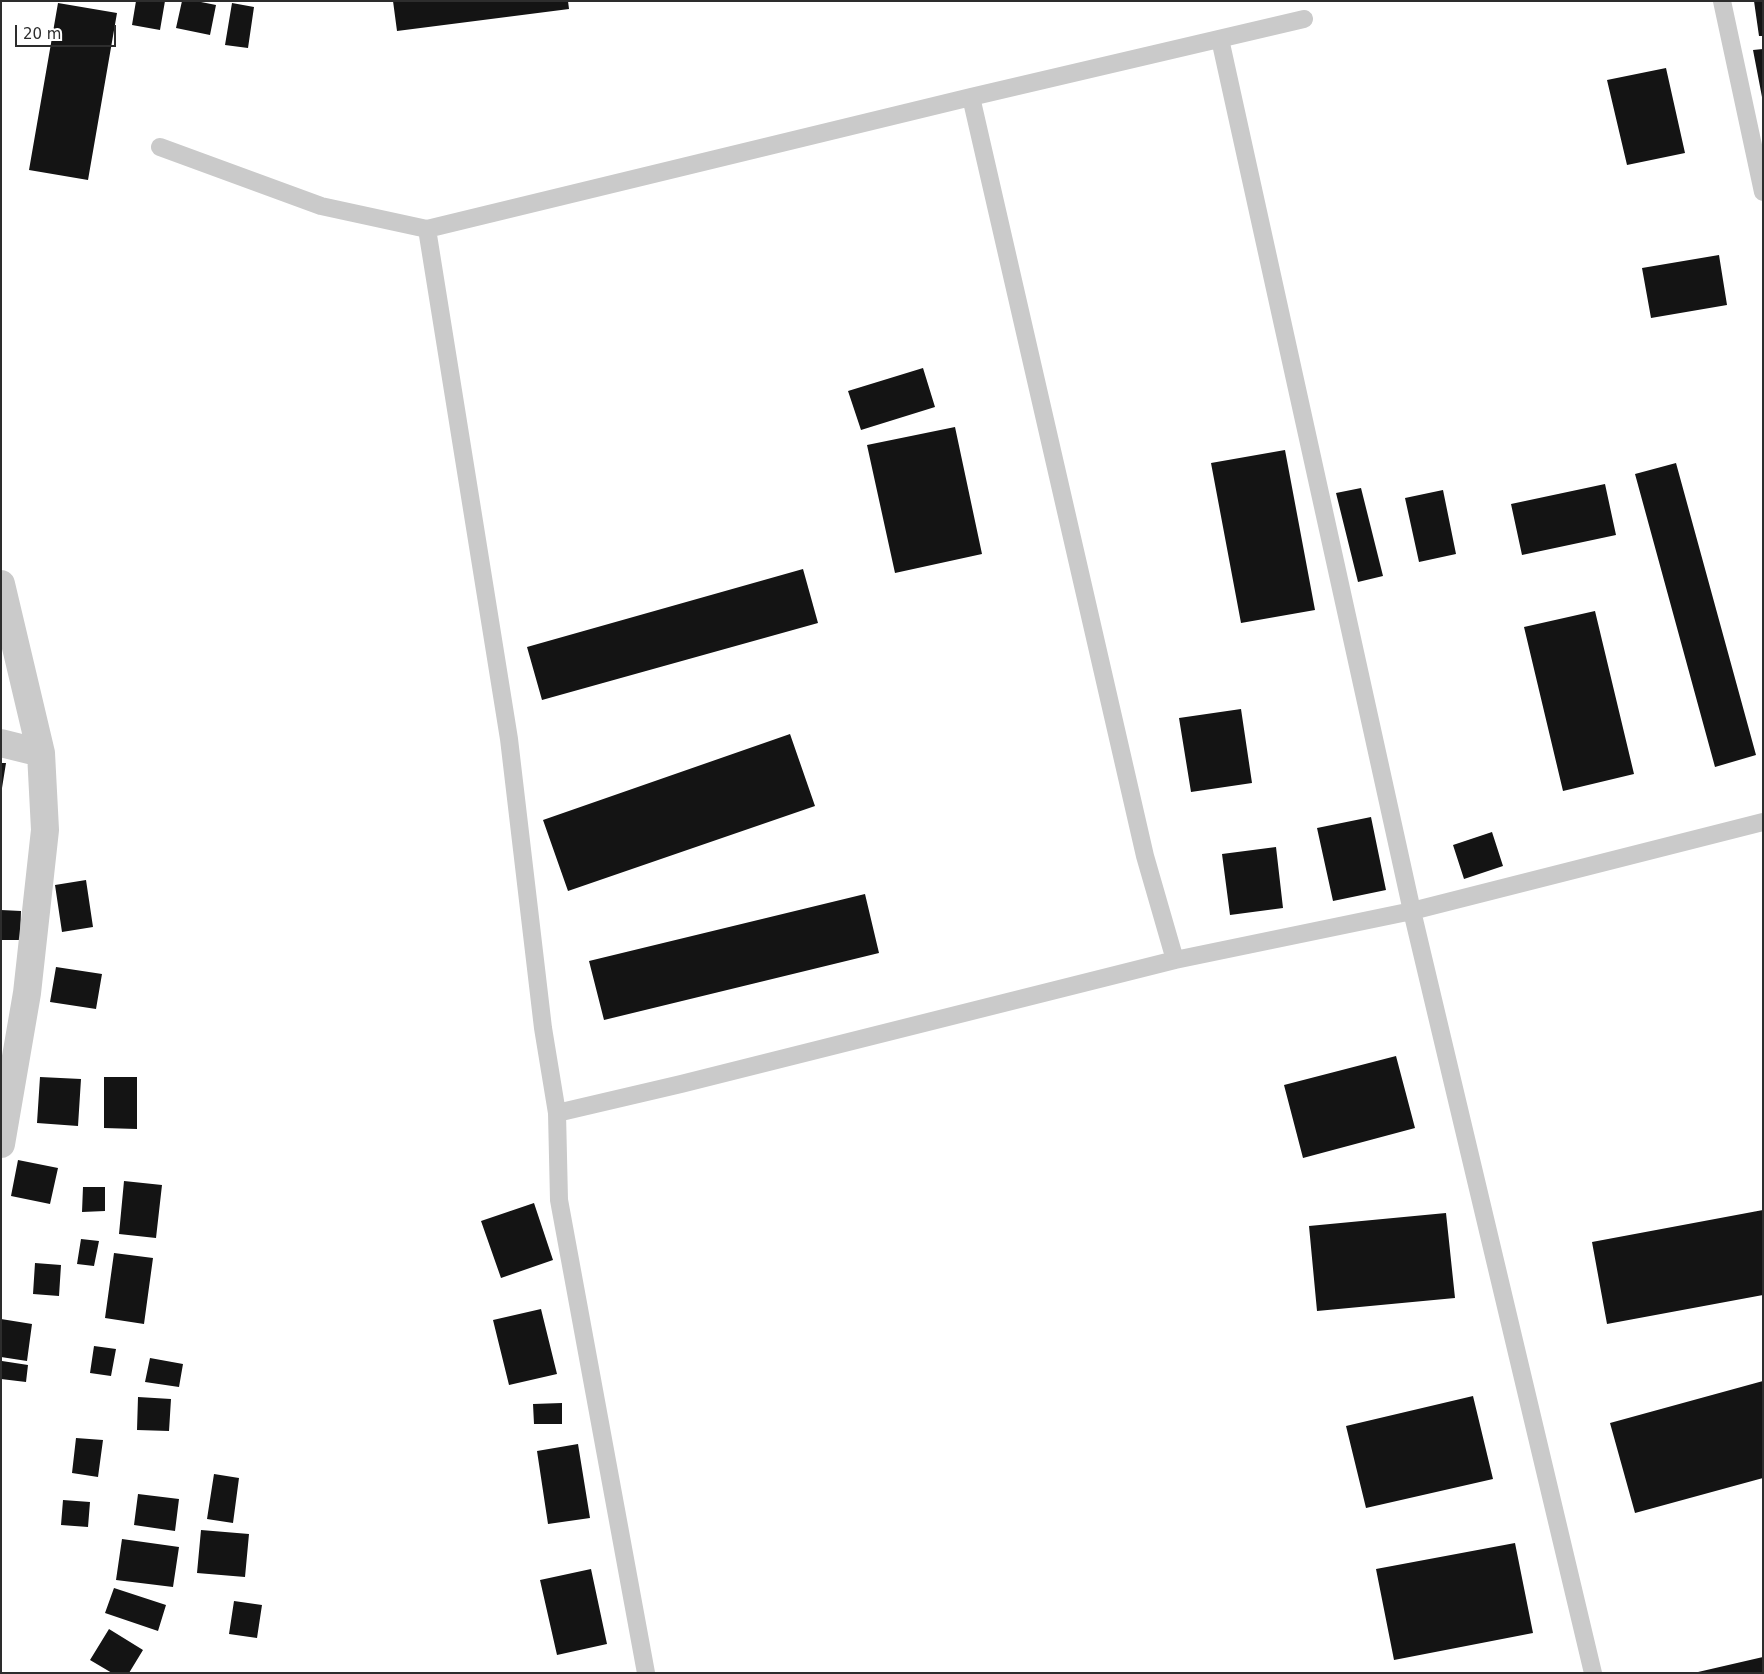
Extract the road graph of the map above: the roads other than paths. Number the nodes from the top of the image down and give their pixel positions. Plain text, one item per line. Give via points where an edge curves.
1 (1722, 1) edge
2 (1304, 20) dead end
3 (1220, 39) junction
4 (971, 97) junction
5 (160, 147) dead end
6 (1763, 192) edge
7 (427, 230) junction
8 (1, 584) edge
9 (1, 743) edge
10 (41, 753) junction
11 (1763, 822) edge
12 (1412, 911) junction
13 (1175, 960) junction
14 (557, 1113) junction
15 (1, 1144) edge
16 (646, 1673) edge
17 (1593, 1673) edge

1 - 6 lane
2 - 3 lane
3 - 4 lane
3 - 12 lane
4 - 7 lane
4 - 13 lane via 1142,847
5 - 7 lane via 321,206
7 - 14 lane via 508,738 543,1028
8 - 10 street
9 - 10 street
10 - 15 street via 45,830 27,993
11 - 12 lane
12 - 13 lane
12 - 17 lane
13 - 14 lane
14 - 16 lane via 559,1200

